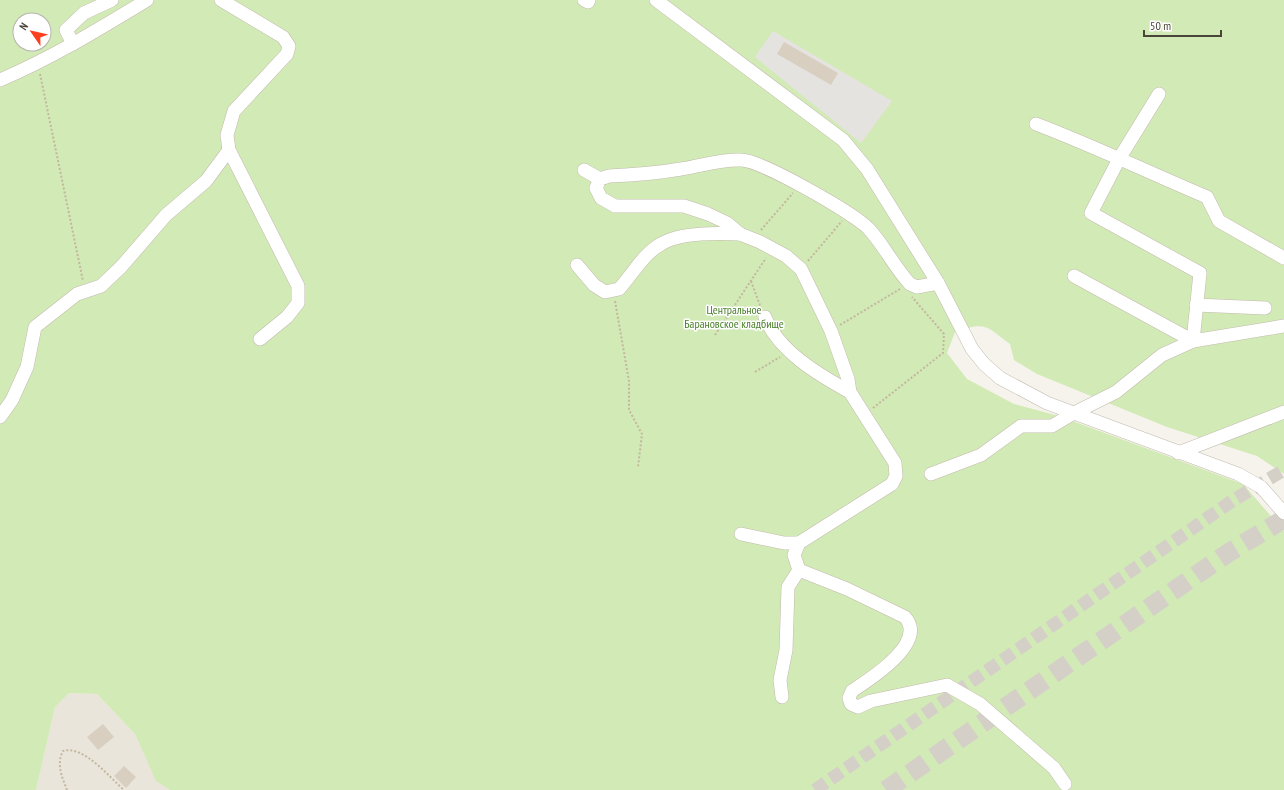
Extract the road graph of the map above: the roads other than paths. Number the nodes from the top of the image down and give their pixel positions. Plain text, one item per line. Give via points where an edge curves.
1 (112, 0) edge
2 (147, 0) edge
3 (584, 0) edge
4 (589, 0) edge
5 (656, 0) edge
6 (229, 2) edge
7 (73, 44) junction
8 (0, 80) edge
9 (1160, 94) dead end
10 (1036, 124) dead end
11 (229, 150) junction
12 (1119, 159) junction
13 (584, 170) dead end
14 (600, 179) junction
15 (740, 234) junction
16 (1284, 258) edge
17 (577, 265) dead end
18 (1074, 276) dead end
19 (938, 283) junction
20 (1196, 305) junction
21 (1265, 308) dead end
22 (765, 317) road end
23 (1284, 326) edge
24 (260, 339) dead end
25 (1193, 341) junction
26 (850, 392) junction
27 (1284, 412) edge
28 (1074, 413) junction
29 (0, 417) edge
30 (1178, 453) junction
31 (931, 474) dead end
32 (1284, 513) edge
33 (741, 534) dead end
34 (799, 543) junction
35 (799, 570) junction
36 (782, 697) dead end
37 (1065, 784) dead end

1 - 7 street via 84,13 66,30
2 - 7 street
3 - 4 street
5 - 19 street via 843,140 867,169
6 - 11 street via 283,37 289,46 287,54 234,111 227,135
7 - 8 street
9 - 12 street
10 - 12 street via 1092,145
11 - 24 street via 298,286 298,303 287,317
11 - 29 street via 206,181 166,215 121,267 100,286 77,294 35,327 27,367 12,400
12 - 16 street via 1207,197 1219,221
12 - 20 street via 1091,213 1200,273
13 - 14 street
14 - 15 street via 596,188 601,198 615,206 684,206 720,220
14 - 19 street via 743,160 759,165 849,213 868,228 906,286 917,287
15 - 17 street via 719,233 679,237 661,244 642,261 619,290 605,292 594,285
15 - 26 street via 786,256 801,269 831,331
18 - 25 street
19 - 28 street via 972,349 984,364 1000,378 1023,392
20 - 21 street
20 - 25 street
22 - 26 street via 775,337 788,351
23 - 25 street
25 - 28 street via 1162,355 1116,392
26 - 34 street via 895,463 896,476 892,484
27 - 30 street
28 - 30 street
28 - 31 street via 1052,426 1021,426 981,455
30 - 32 street via 1244,477 1261,487
33 - 34 street via 784,543
34 - 35 street via 794,555
35 - 36 street via 788,587 786,650 780,680
35 - 37 street via 847,589 905,617 909,622 911,633 907,643 896,658 852,692 850,704 858,707 871,701 948,685 980,704 1054,768

